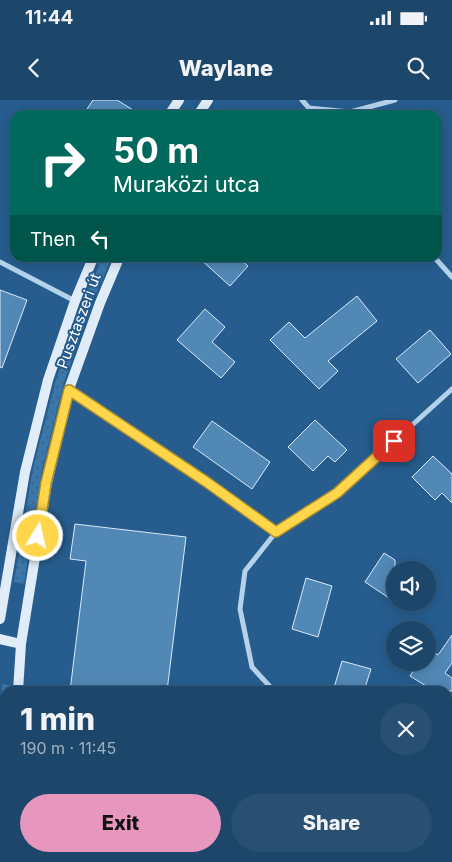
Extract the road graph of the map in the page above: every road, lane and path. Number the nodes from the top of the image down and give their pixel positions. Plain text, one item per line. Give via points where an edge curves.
1 (302, 100) edge
2 (395, 100) edge
3 (308, 108) joint
4 (329, 110) edge
5 (358, 110) edge
6 (0, 262) edge
7 (91, 262) edge
8 (117, 262) edge
9 (439, 262) edge
10 (452, 277) edge
11 (74, 301) junction
12 (452, 389) edge
13 (69, 390) junction
14 (276, 532) junction
15 (0, 619) edge
16 (0, 639) edge
17 (21, 644) junction
18 (18, 686) edge
19 (269, 686) edge

1 - 3 street
2 - 5 street
3 - 4 street
6 - 11 street
7 - 11 street, Pusztaszeri út
8 - 13 street, Pusztaszeri út
9 - 10 street
11 - 15 street, Pusztaszeri út via 48,380 25,472
12 - 14 street via 337,493
13 - 14 street
13 - 17 street, Pusztaszeri út via 46,483
14 - 19 street via 246,571 240,609 252,667
16 - 17 street
17 - 18 street, Pusztaszeri út

